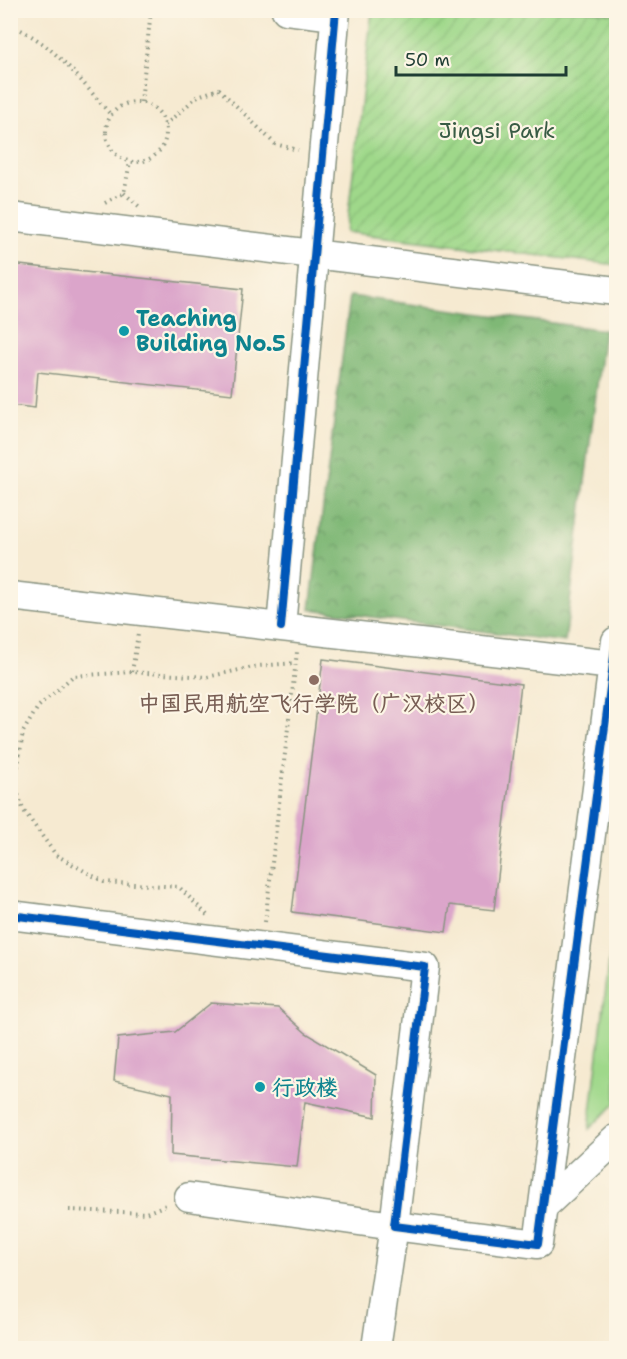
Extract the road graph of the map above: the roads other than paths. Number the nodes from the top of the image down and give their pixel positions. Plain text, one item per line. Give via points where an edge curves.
1 (286, 10) edge
2 (335, 13) edge
3 (10, 217) edge
4 (314, 254) junction
5 (616, 291) edge
6 (10, 596) edge
7 (290, 628) junction
8 (615, 653) edge
9 (10, 915) edge
10 (616, 1139) edge
11 (189, 1197) road end
12 (545, 1205) junction
13 (394, 1226) junction
14 (376, 1348) edge

1 - 2 street
2 - 4 street
3 - 4 street
4 - 5 street
4 - 7 street
6 - 7 street
7 - 8 street
8 - 12 street
9 - 13 street via 425,967
10 - 12 street
11 - 13 street
12 - 13 street via 538,1244
13 - 14 street

